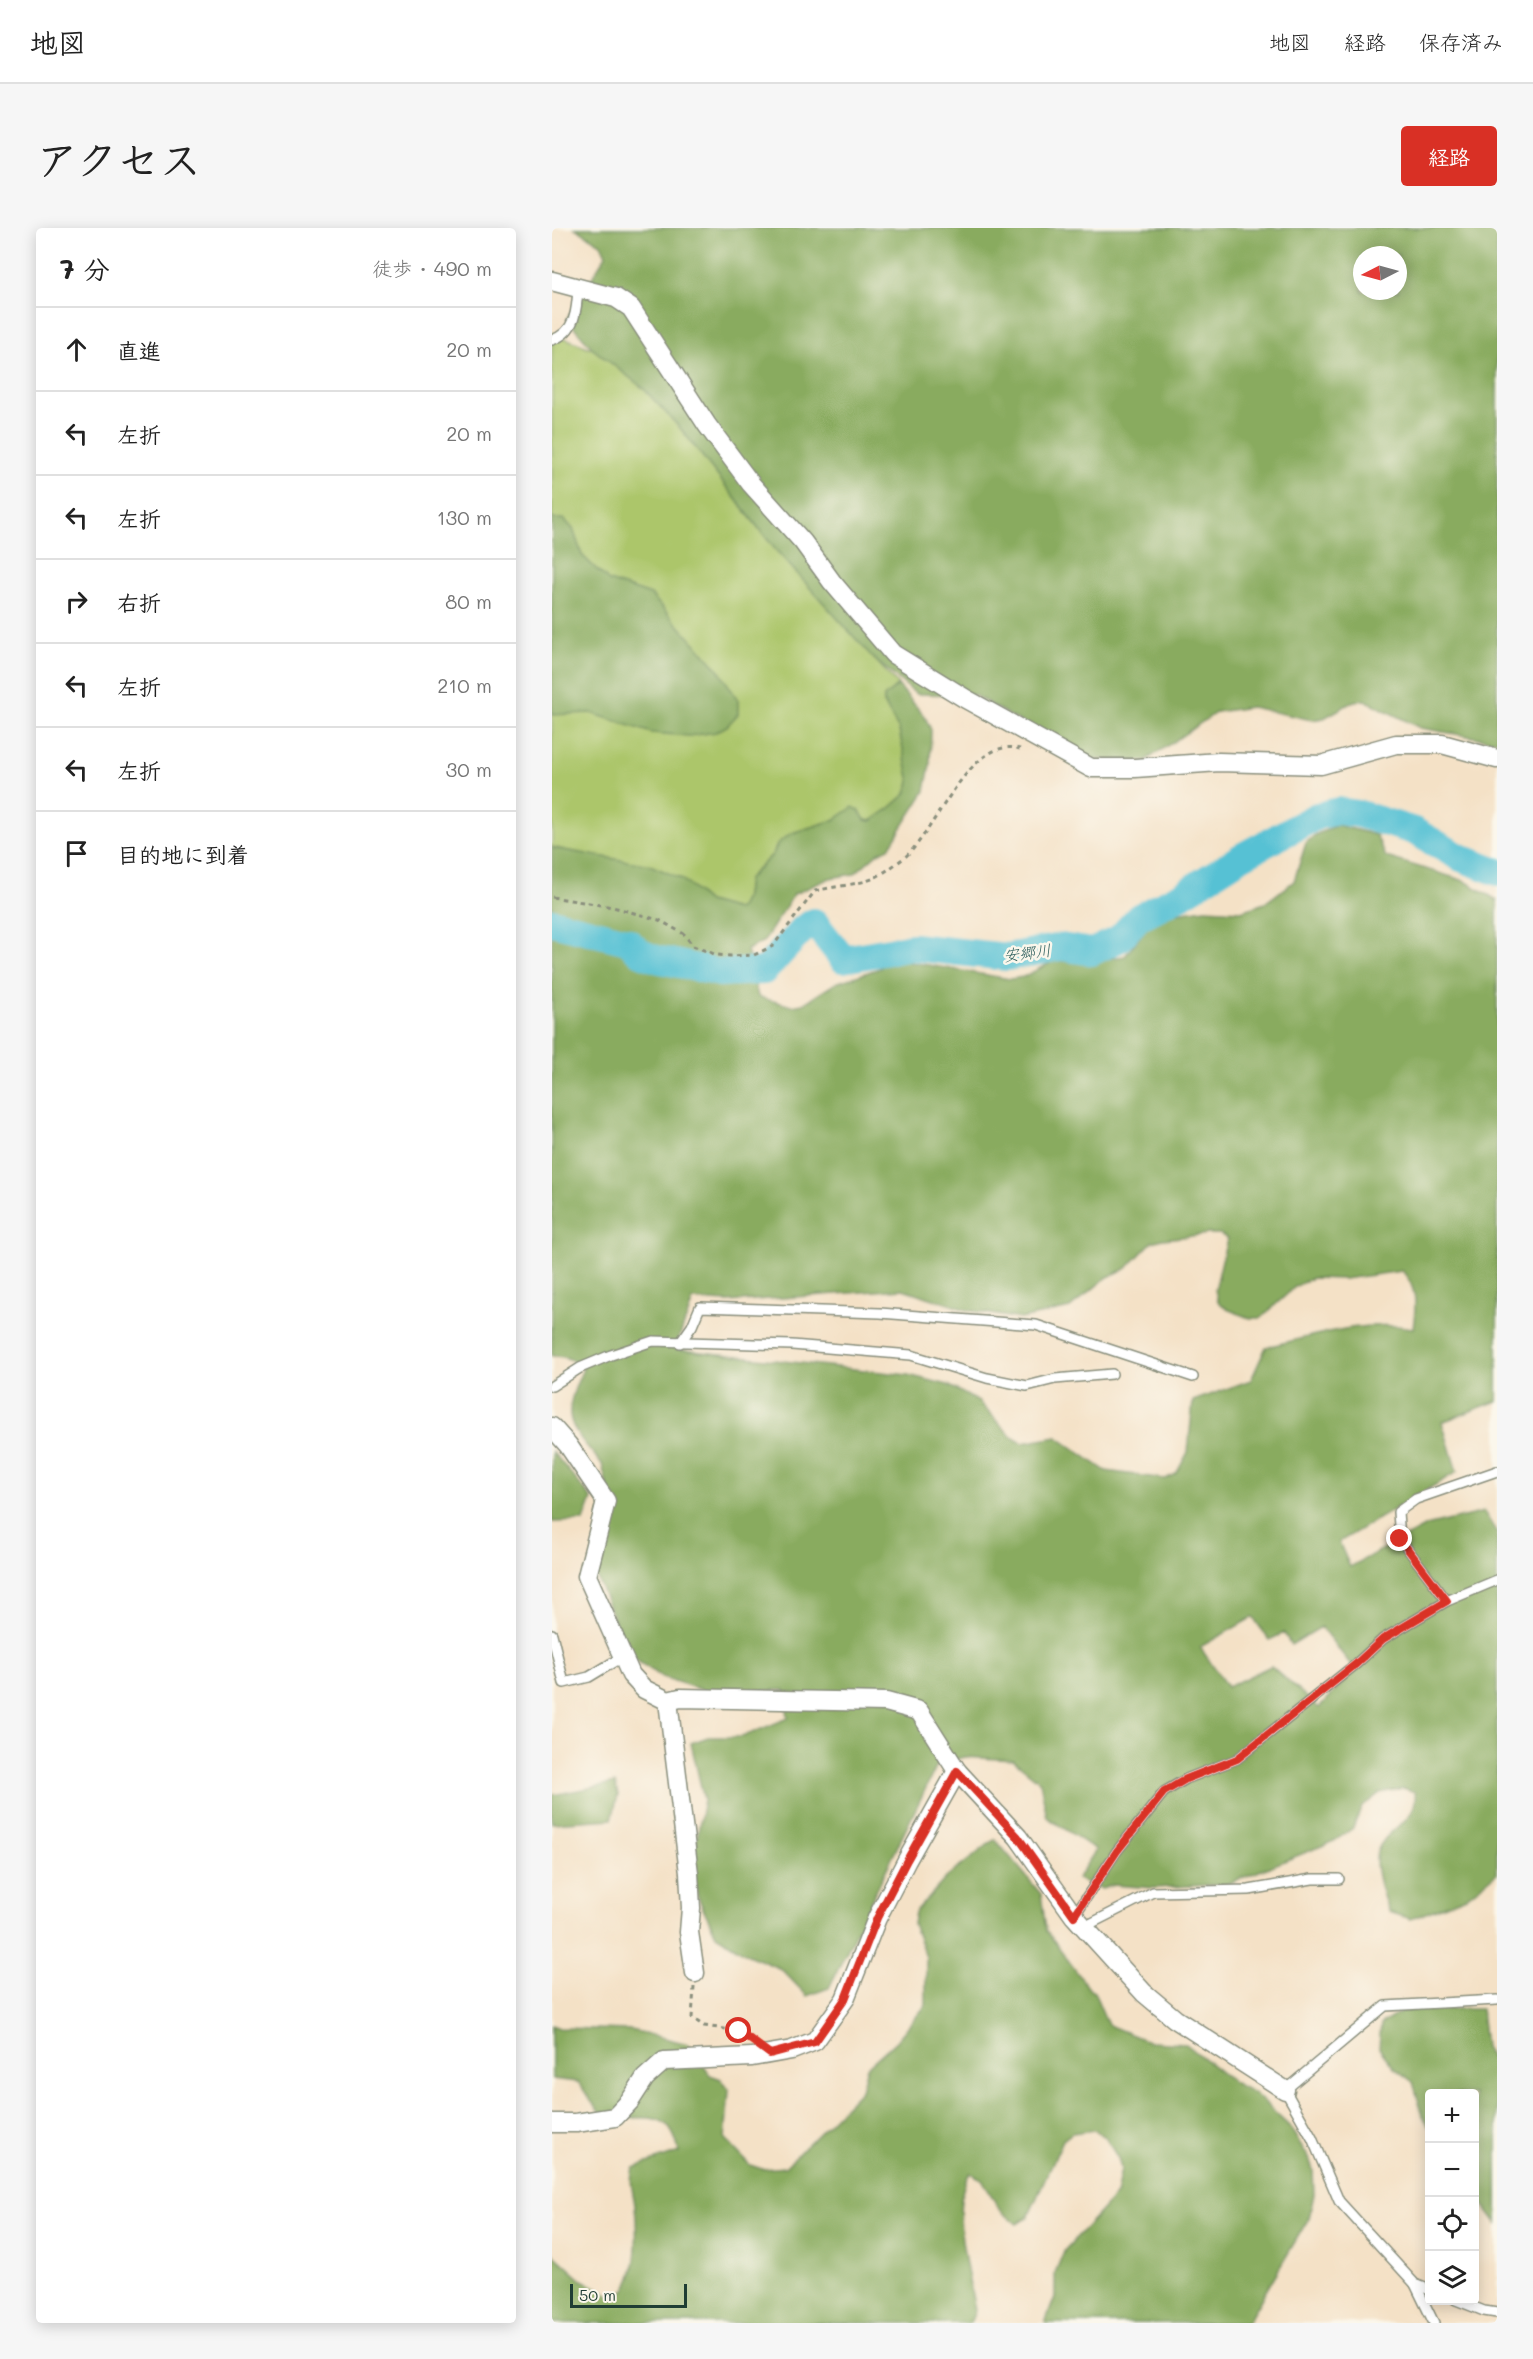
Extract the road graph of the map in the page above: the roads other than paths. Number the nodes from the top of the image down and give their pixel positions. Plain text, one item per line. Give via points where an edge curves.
1 (552, 281) edge
2 (578, 287) junction
3 (552, 340) edge
4 (1497, 759) edge
5 (680, 1343) junction
6 (1112, 1374) dead end
7 (1193, 1377) dead end
8 (552, 1386) edge
9 (552, 1428) edge
10 (1497, 1471) edge
11 (1497, 1580) edge
12 (1447, 1601) junction
13 (552, 1634) edge
14 (622, 1657) junction
15 (668, 1701) junction
16 (957, 1771) junction
17 (1339, 1879) dead end
18 (1079, 1922) junction
19 (695, 1973) road end
20 (1497, 2000) edge
21 (1285, 2090) junction
22 (552, 2123) edge
23 (1415, 2284) junction
24 (1425, 2288) edge
25 (1467, 2305) edge
26 (1497, 2313) edge
27 (1434, 2323) edge

1 - 2 street
2 - 3 lane via 577,314 561,337
2 - 4 street via 616,298 631,308 713,434 893,654 1091,768 1219,762 1321,765 1396,744 1442,744
5 - 6 lane via 911,1355 1027,1386 1055,1378
5 - 7 lane via 700,1307 880,1314 1036,1325
5 - 8 lane via 653,1341 611,1355
9 - 14 street via 606,1501 587,1576
10 - 12 lane via 1416,1499 1398,1512 1400,1539
11 - 12 lane
12 - 18 lane via 1383,1639 1237,1759 1164,1792 1117,1851
13 - 14 lane via 564,1683 589,1677
14 - 15 street via 644,1689
15 - 16 street via 680,1698 886,1702 919,1711
15 - 19 street via 689,1873 689,1932
16 - 18 street via 1018,1837
16 - 22 street via 877,1918 845,1999 815,2042 770,2054 724,2060 664,2061 645,2078 615,2118
17 - 18 lane via 1312,1879 1249,1890 1153,1892
18 - 21 street via 1144,1993 1175,2019
20 - 21 lane via 1385,2006
21 - 23 lane via 1312,2138 1339,2201
23 - 24 lane
23 - 27 lane
25 - 26 lane

